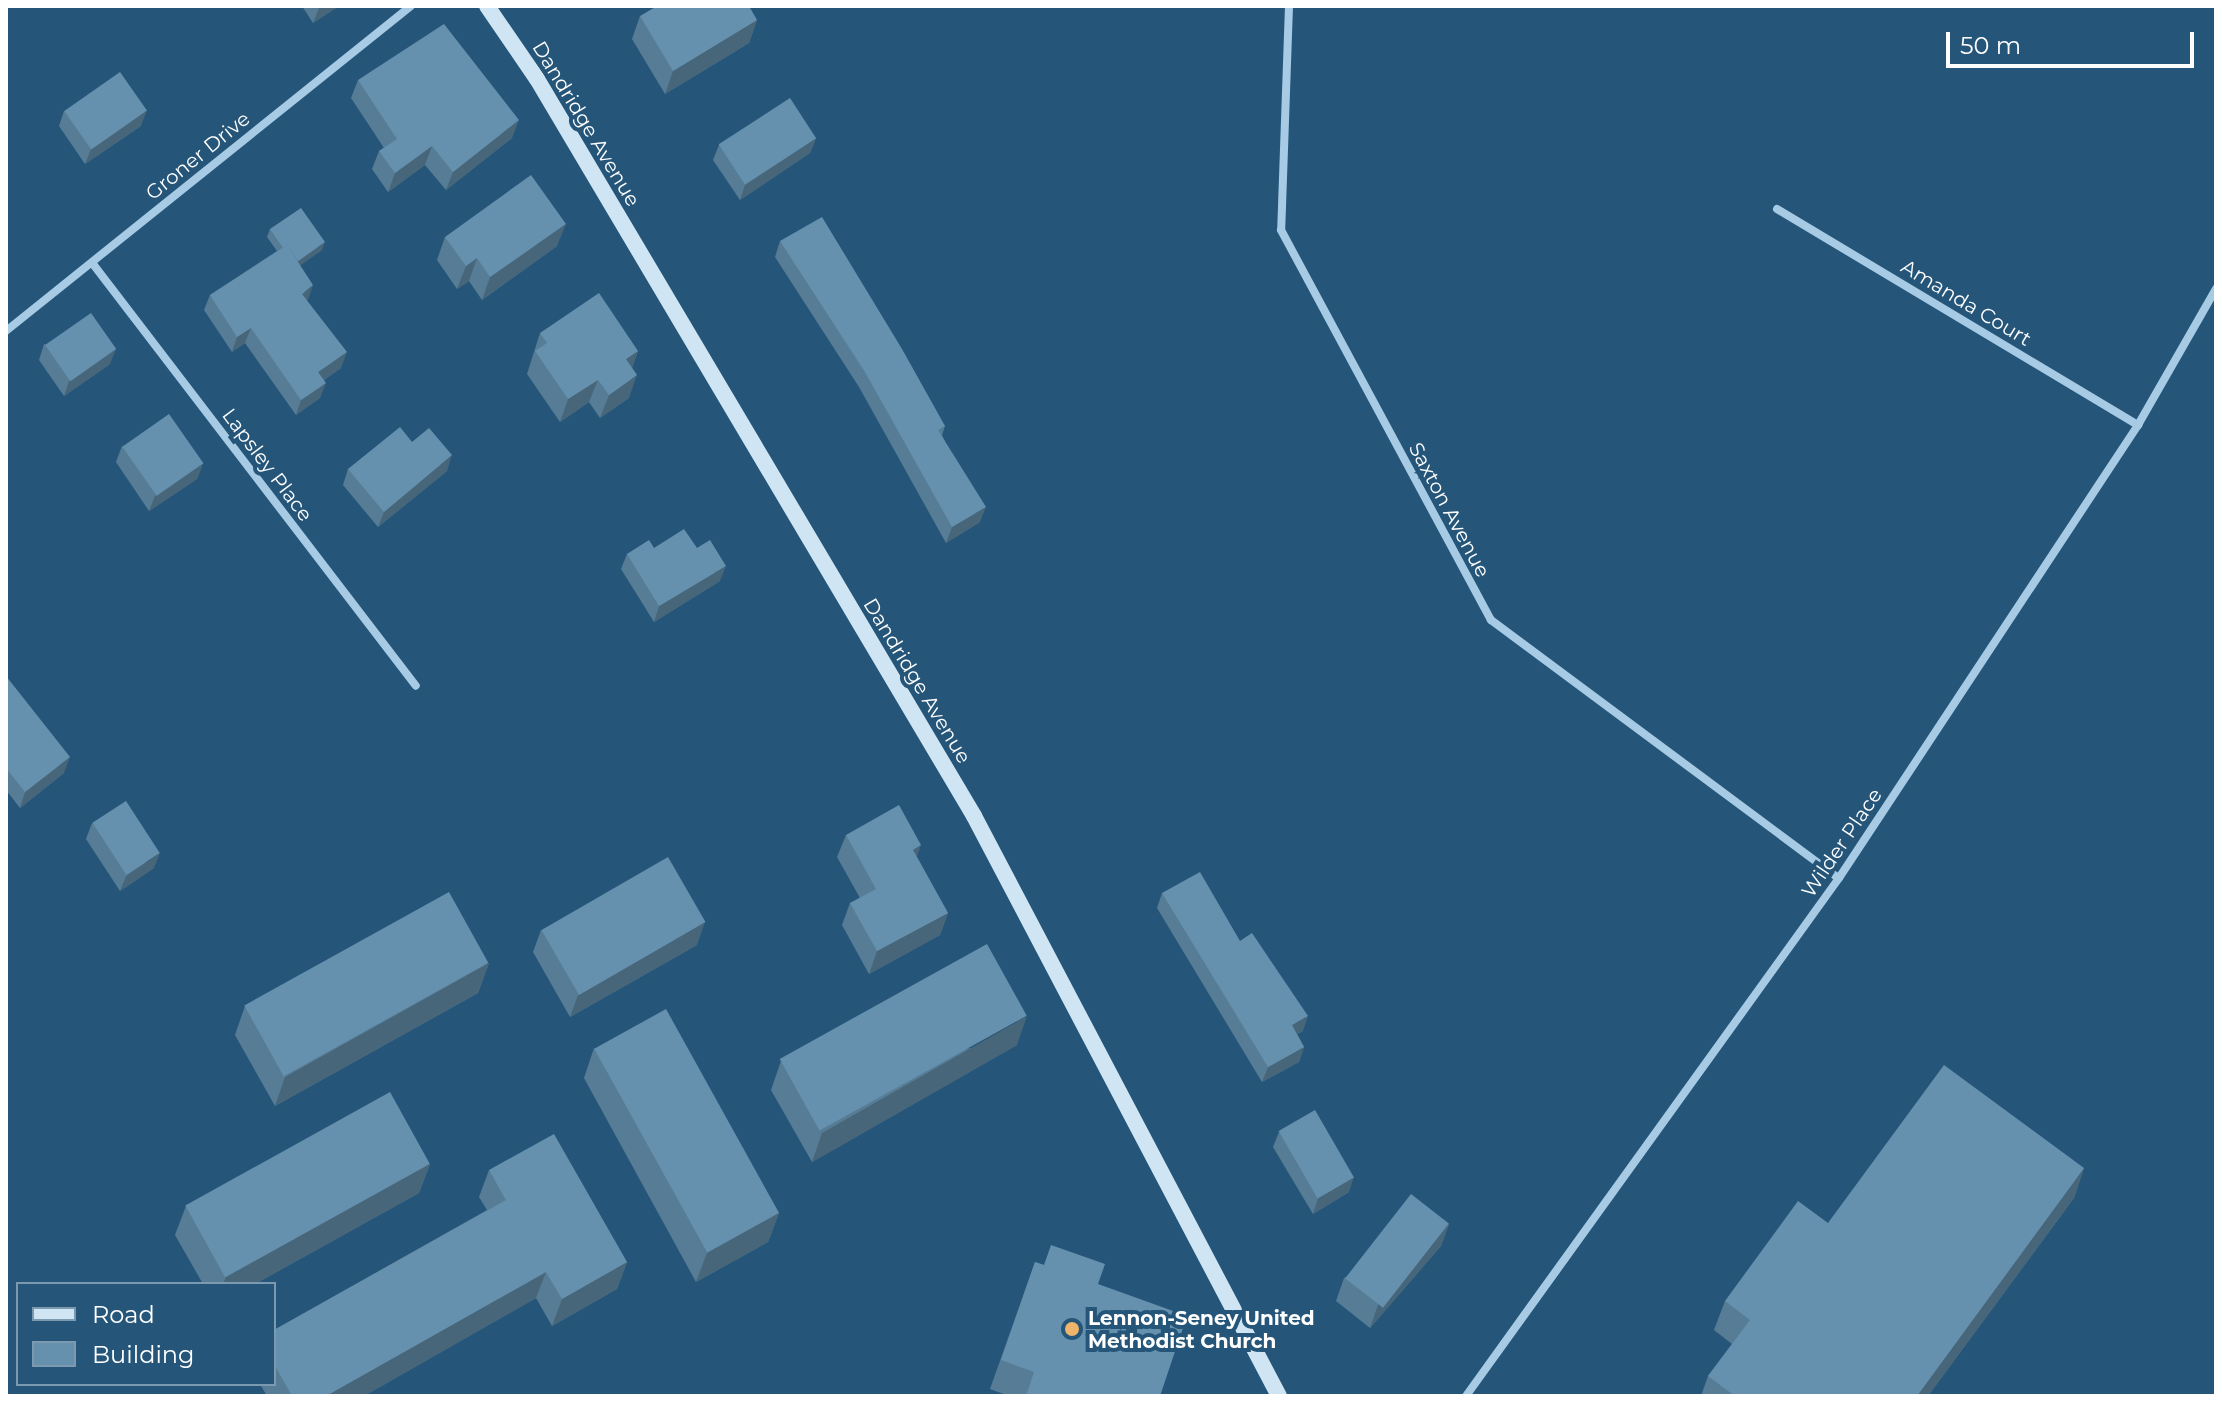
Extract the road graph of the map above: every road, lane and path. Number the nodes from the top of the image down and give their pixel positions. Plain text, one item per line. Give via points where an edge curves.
1 (411, 6) edge
2 (487, 6) edge
3 (1289, 6) edge
4 (1777, 209) dead end
5 (93, 264) junction
6 (2216, 289) edge
7 (6, 331) edge
8 (2138, 425) junction
9 (416, 686) dead end
10 (1839, 878) junction
11 (1279, 1396) edge
12 (1466, 1396) edge

1 - 5 street, Groner Drive
2 - 11 street, Dandridge Avenue via 545,92 974,816
3 - 10 street, Saxton Avenue via 1281,230 1491,620
4 - 8 street, Amanda Court
5 - 7 street, Groner Drive
5 - 9 street, Lapsley Place
6 - 8 street, Wilder Place
8 - 10 street, Wilder Place
10 - 12 street, Wilder Place

